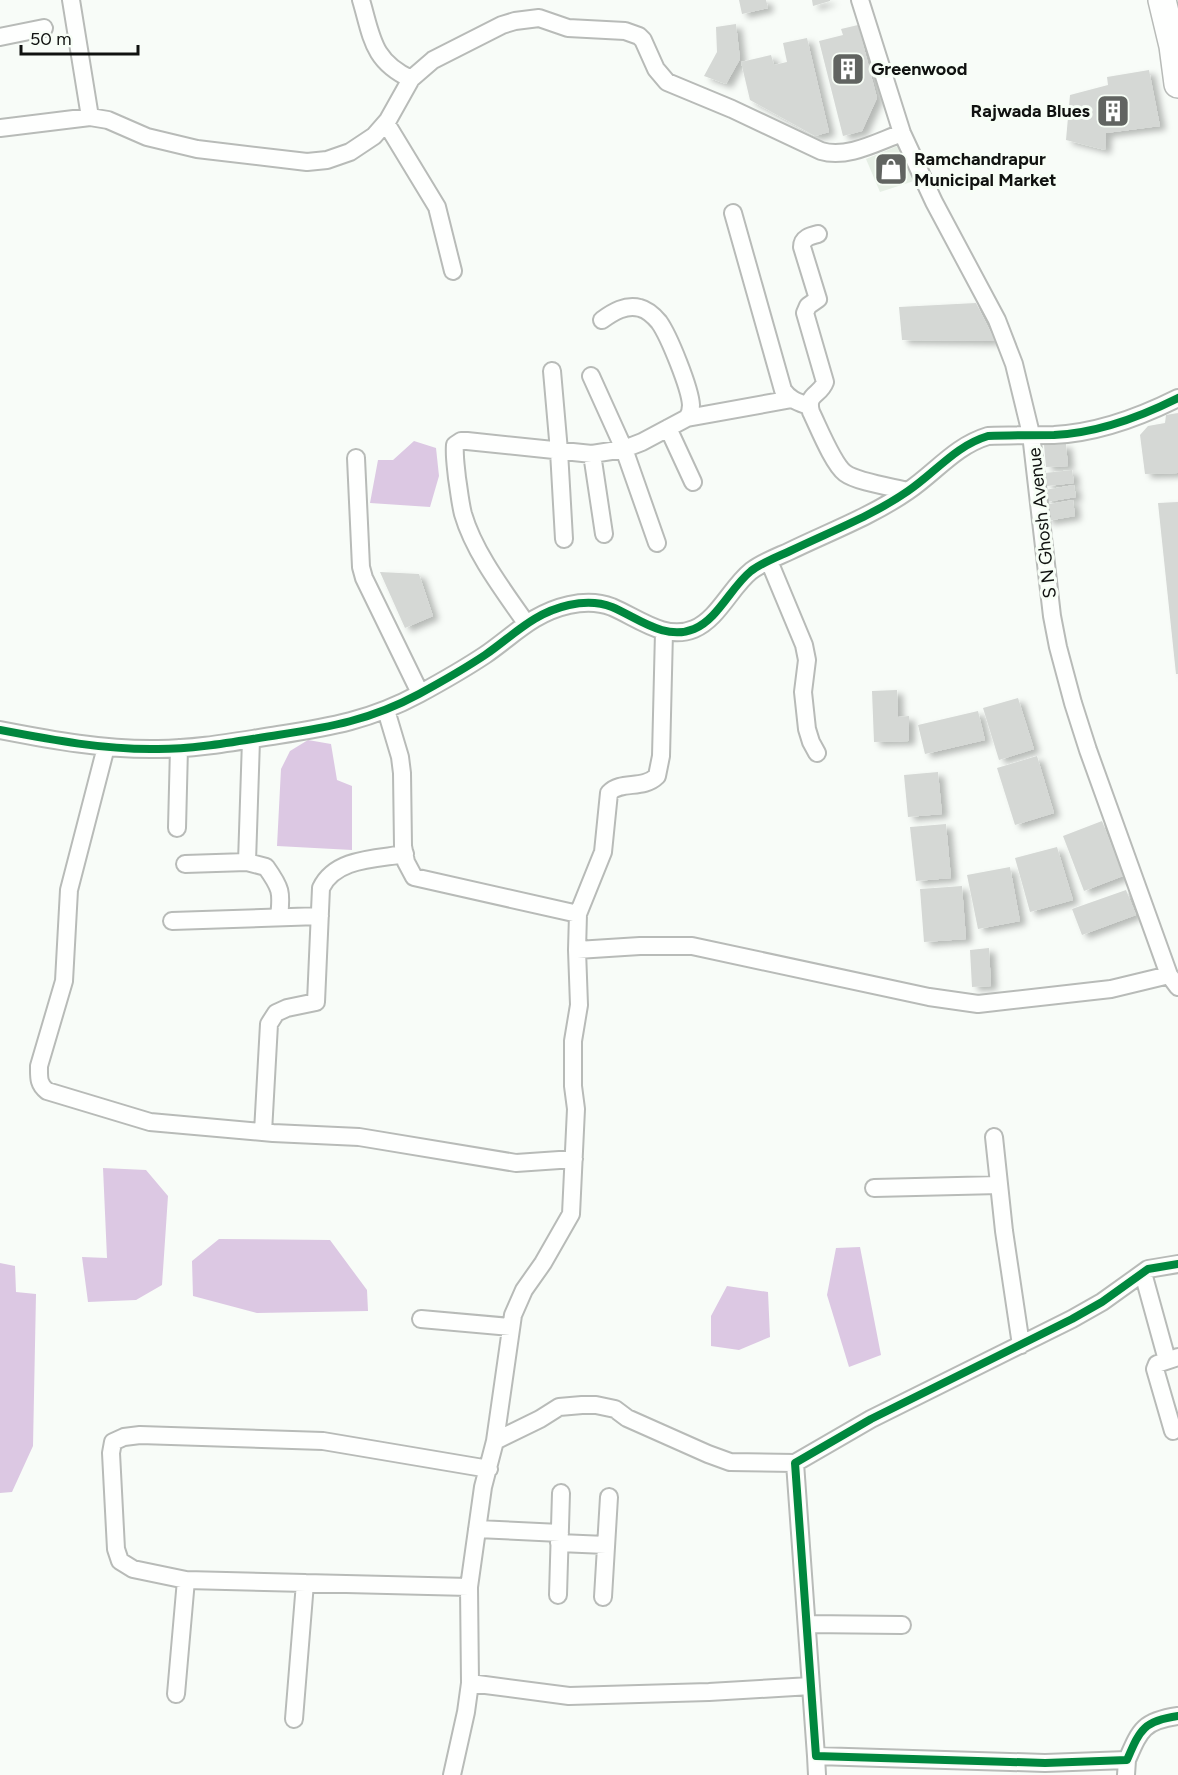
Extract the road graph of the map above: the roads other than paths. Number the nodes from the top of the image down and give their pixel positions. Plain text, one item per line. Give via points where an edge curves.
1 (71, 0) edge
2 (361, 0) edge
3 (860, 0) edge
4 (1162, 0) edge
5 (44, 28) dead end
6 (0, 37) edge
7 (411, 79) junction
8 (1178, 84) edge
9 (90, 117) junction
10 (386, 123) junction
11 (0, 128) edge
12 (902, 133) junction
13 (733, 213) dead end
14 (818, 234) dead end
15 (453, 271) dead end
16 (602, 320) dead end
17 (552, 371) dead end
18 (591, 376) dead end
19 (1178, 398) edge
20 (792, 399) junction
21 (809, 406) junction
22 (687, 418) junction
23 (668, 429) junction
24 (1031, 434) junction
25 (624, 449) junction
26 (559, 451) junction
27 (592, 454) junction
28 (356, 458) dead end
29 (693, 482) dead end
30 (908, 491) junction
31 (604, 534) dead end
32 (564, 540) dead end
33 (657, 543) dead end
34 (769, 561) junction
35 (526, 623) junction
36 (664, 632) junction
37 (420, 693) junction
38 (386, 710) junction
39 (0, 730) edge
40 (251, 740) junction
41 (106, 747) junction
42 (178, 748) junction
43 (817, 753) dead end
44 (177, 828) dead end
45 (405, 854) junction
46 (247, 862) junction
47 (185, 864) dead end
48 (578, 914) junction
49 (320, 916) junction
50 (279, 917) junction
51 (172, 921) dead end
52 (577, 950) junction
53 (1174, 981) edge
54 (263, 1132) junction
55 (994, 1137) dead end
56 (574, 1159) junction
57 (999, 1185) junction
58 (874, 1188) dead end
59 (1178, 1264) edge
60 (1143, 1273) junction
61 (421, 1319) dead end
62 (511, 1327) junction
63 (1021, 1345) junction
64 (1173, 1359) edge
65 (1173, 1431) dead end
66 (495, 1441) junction
67 (795, 1463) junction
68 (489, 1469) junction
69 (561, 1492) dead end
70 (609, 1497) dead end
71 (477, 1529) junction
72 (560, 1538) junction
73 (606, 1545) junction
74 (186, 1580) junction
75 (305, 1583) junction
76 (469, 1587) junction
77 (558, 1595) dead end
78 (603, 1596) dead end
79 (807, 1624) junction
80 (902, 1625) dead end
81 (470, 1683) junction
82 (811, 1686) junction
83 (176, 1694) dead end
84 (1178, 1716) edge
85 (294, 1719) dead end
86 (816, 1756) junction
87 (1126, 1767) edge
88 (452, 1775) edge
89 (817, 1775) edge

1 - 9 street
2 - 7 street via 376,51 388,66
3 - 12 street, S N Ghosh Avenue
4 - 8 main road
5 - 6 street
7 - 10 street
7 - 12 street via 433,60 502,25 538,18 568,28 639,36 667,82 821,151 848,152
9 - 10 street via 108,120 147,138 197,149 307,162 350,152
9 - 11 street
10 - 15 street via 437,207
12 - 24 street, S N Ghosh Avenue via 997,320 1014,364
13 - 20 street via 783,390
14 - 21 street via 807,237 802,247 818,299 805,313 825,382 810,399
16 - 22 street via 628,306 651,313 659,322 689,395
17 - 26 street
18 - 25 street
19 - 24 street via 1118,423 1072,433
20 - 21 street
20 - 22 street
21 - 30 street via 846,474
22 - 23 street
23 - 25 street
23 - 29 street
24 - 30 street via 979,439 952,455
24 - 53 street, S N Ghosh Avenue via 1052,616 1072,703
25 - 27 street
25 - 33 street
26 - 27 street
26 - 32 street
26 - 35 street via 467,441 456,443 454,448 459,496 468,528
27 - 31 street
28 - 37 street via 361,567
30 - 34 street
34 - 36 street via 745,576 701,625 684,632
34 - 43 street via 804,645 807,729
35 - 36 street via 569,605 590,603 612,607
35 - 37 street via 484,655
36 - 48 street via 661,756 657,776 645,784 615,788 609,793 603,852
37 - 38 street
38 - 40 street via 345,724
38 - 45 street via 402,773
39 - 41 street
40 - 42 street
40 - 46 street
41 - 42 street
41 - 54 street via 69,890 64,981 39,1066 41,1086 150,1122
42 - 44 street
45 - 48 street via 414,877
45 - 49 street via 346,864 326,877 321,888
46 - 47 street
46 - 50 street via 266,867 274,878 282,896
48 - 52 street
49 - 50 street
49 - 54 street via 316,1002 276,1013 269,1024
50 - 51 street
52 - 53 street via 692,946 978,1004
52 - 56 street
54 - 56 street via 359,1137 516,1163
55 - 57 street
56 - 62 street via 571,1214 524,1290
57 - 58 street
57 - 63 street
59 - 60 street
60 - 63 street via 1102,1302
60 - 64 street
61 - 62 street
62 - 66 street
63 - 67 street via 871,1419
64 - 65 street via 1157,1364 1155,1369
66 - 67 street via 559,1407 596,1405 615,1409 627,1418 730,1462
66 - 68 street
67 - 79 street
68 - 71 street
68 - 74 street via 323,1441 140,1435 113,1442 116,1548 120,1561 133,1569
69 - 72 street
70 - 73 street
71 - 72 street
71 - 76 street
72 - 73 street
72 - 77 street
73 - 78 street
74 - 75 street
74 - 83 street
75 - 76 street
75 - 85 street
76 - 81 street
79 - 80 street
79 - 82 street
81 - 82 street via 568,1696
81 - 88 street
82 - 86 street
84 - 87 street via 1152,1721 1142,1732
86 - 87 street
86 - 89 street

